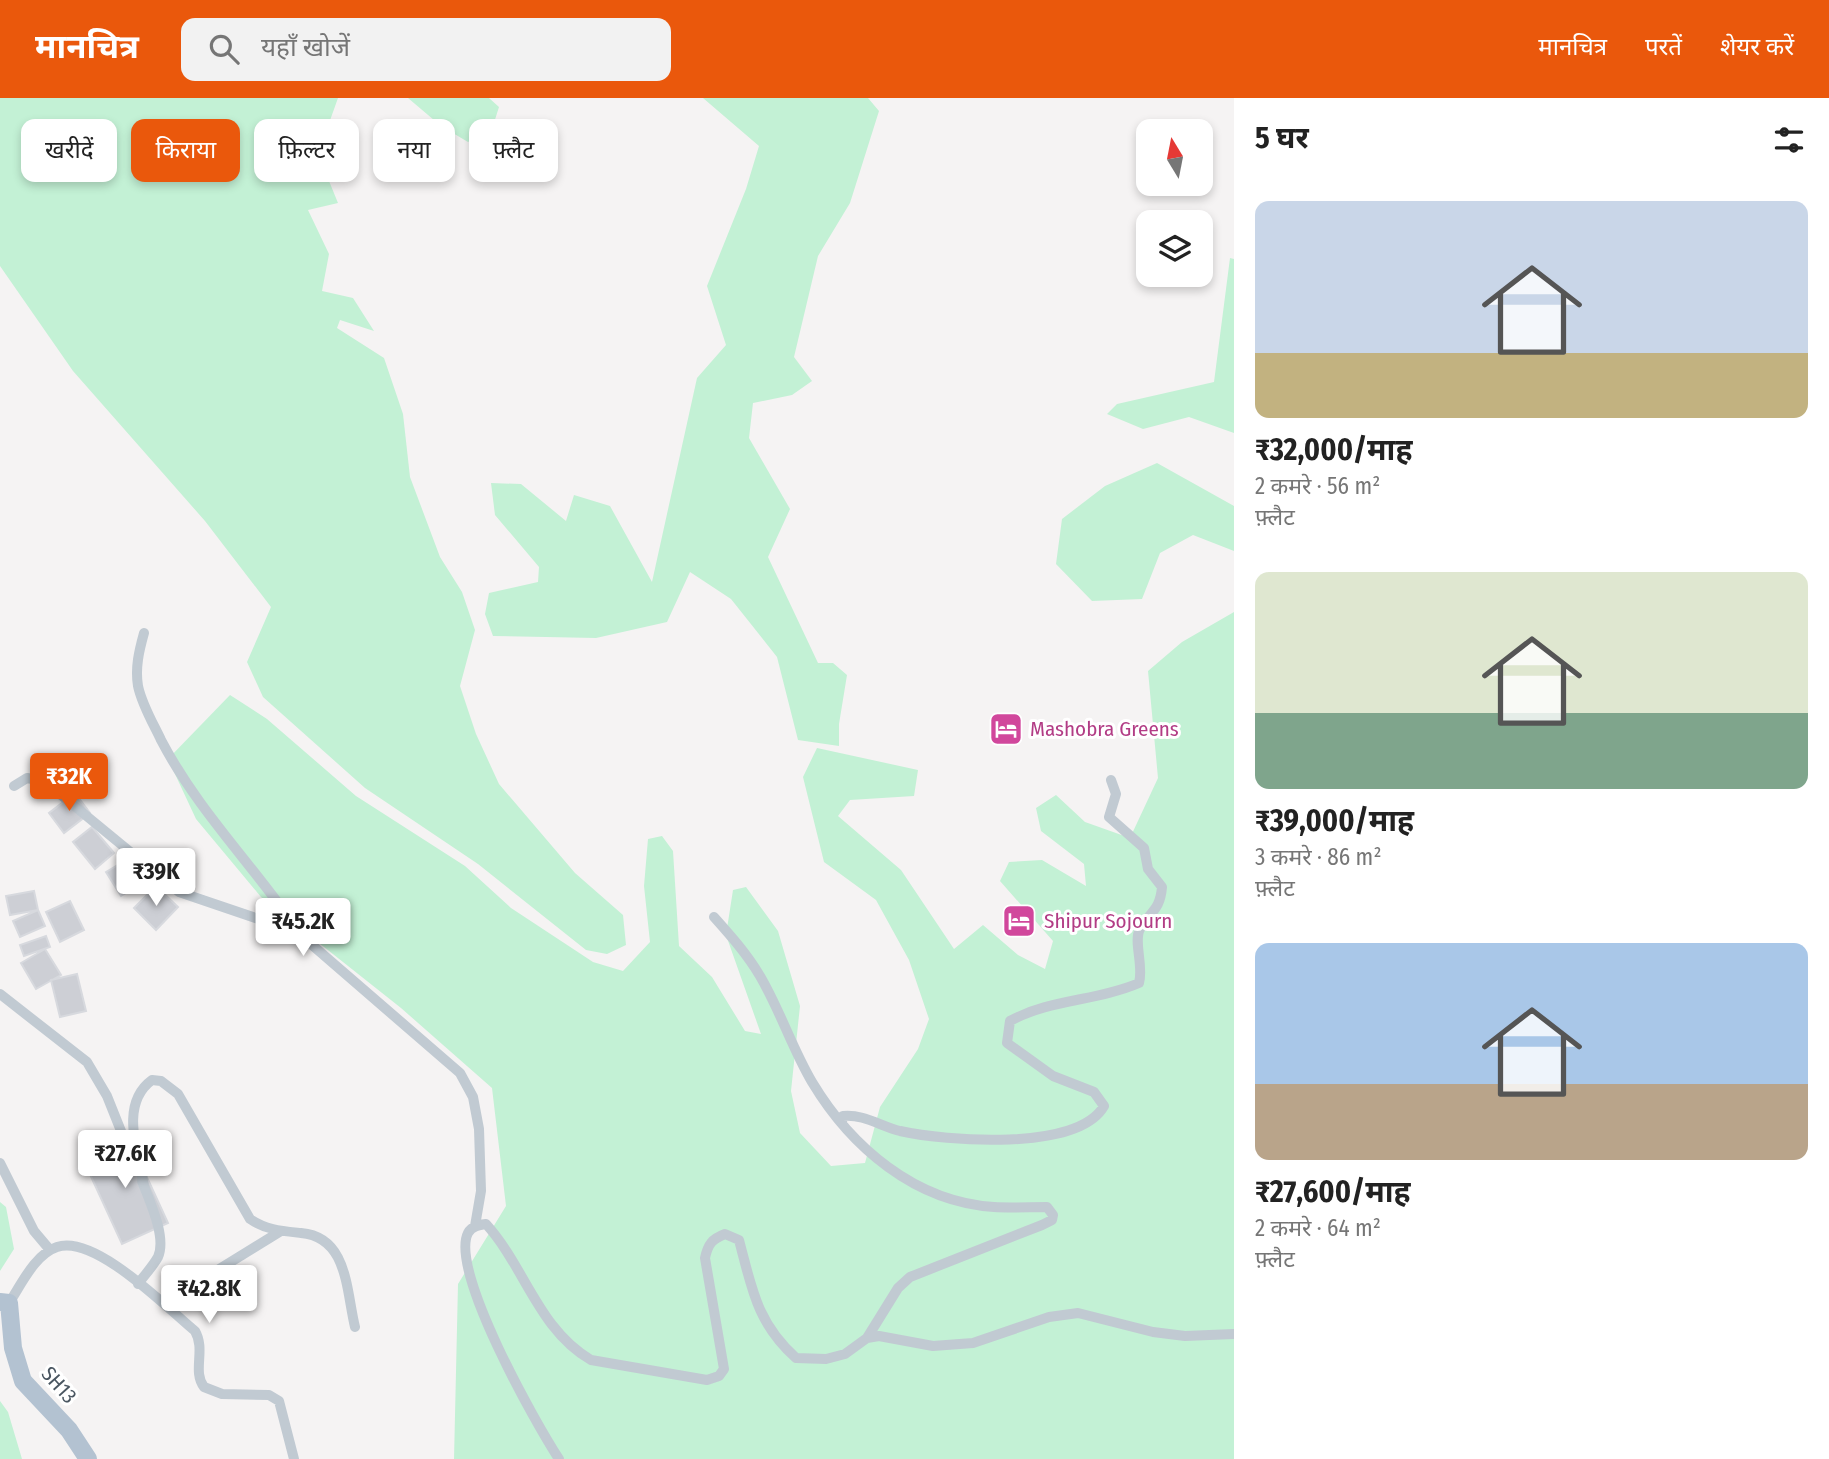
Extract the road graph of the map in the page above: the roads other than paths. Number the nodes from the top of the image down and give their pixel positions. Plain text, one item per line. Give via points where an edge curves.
1 (144, 633) dead end
2 (1111, 780) dead end
3 (14, 786) dead end
4 (714, 917) dead end
5 (303, 937) junction
6 (0, 994) edge
7 (842, 1122) junction
8 (0, 1163) edge
9 (144, 1186) junction
10 (475, 1226) junction
11 (281, 1231) junction
12 (50, 1250) junction
13 (138, 1284) junction
14 (195, 1284) dead end
15 (5, 1302) edge
16 (355, 1327) dead end
17 (1234, 1334) edge
18 (867, 1338) junction
19 (88, 1459) edge
20 (294, 1459) edge
21 (559, 1459) edge

1 - 5 street via 137,661 138,687 165,747 209,818 272,891
2 - 7 street via 1116,794 1109,817 1144,848 1148,869 1163,887 1161,902 1139,929 1143,970 1139,983 1032,1009 1010,1021 1007,1043 1053,1076 1094,1092 1104,1106 1098,1118 1070,1131 979,1140 897,1130 854,1115 843,1116
3 - 5 street via 27,778 44,781 180,892 280,924
4 - 7 street via 760,976 812,1082
5 - 10 street via 460,1073 473,1097 479,1129 481,1191
6 - 9 street via 88,1062
7 - 18 street via 895,1174 923,1189 993,1207 1047,1207 1054,1215 1052,1220 910,1277
8 - 12 street via 34,1231
9 - 11 street via 133,1110 139,1089 152,1080 161,1081 178,1094 250,1219
9 - 13 street via 160,1247
10 - 18 street via 486,1224 542,1312 576,1351 591,1360 708,1380 719,1376 723,1358 705,1258 707,1245 725,1234 739,1240 764,1323 796,1358 845,1354
10 - 21 street via 466,1246 475,1293 493,1339
11 - 14 street
11 - 16 street via 324,1238 333,1247
12 - 13 street via 69,1245 91,1251
12 - 15 street
13 - 20 street via 195,1331 201,1341 199,1377 204,1387 222,1394 269,1395 279,1401
15 - 19 main road, SH13 / SH13 via 23,1381 69,1430
17 - 18 street via 1153,1332 1078,1313 1049,1317 973,1343 933,1346

